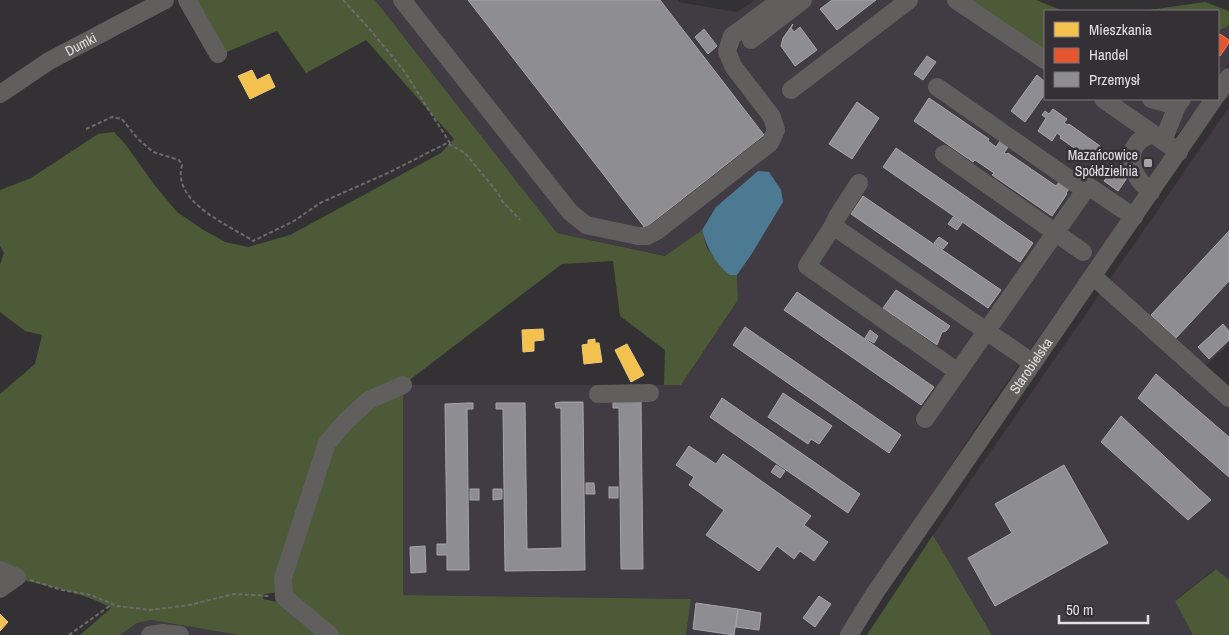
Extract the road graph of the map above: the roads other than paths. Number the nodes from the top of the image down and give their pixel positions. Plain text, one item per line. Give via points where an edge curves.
1 (165, 0) edge
2 (187, 0) edge
3 (402, 0) edge
4 (781, 0) edge
5 (803, 0) edge
6 (909, 0) edge
7 (956, 0) edge
8 (751, 40) dead end
9 (218, 54) dead end
10 (1044, 59) edge
11 (1229, 77) edge
12 (937, 87) dead end
13 (790, 90) dead end
14 (1219, 92) edge
15 (0, 94) edge
16 (1104, 100) edge
17 (1146, 100) edge
18 (1160, 100) edge
19 (1213, 100) edge
20 (1179, 102) edge
21 (1132, 120) junction
22 (1158, 138) junction
23 (1179, 152) junction
24 (944, 154) dead end
25 (860, 183) dead end
26 (1085, 190) junction
27 (1151, 192) junction
28 (1134, 218) junction
29 (833, 226) junction
30 (1056, 232) junction
31 (1083, 252) dead end
32 (1093, 276) junction
33 (986, 331) junction
34 (1033, 363) junction
35 (958, 372) junction
36 (402, 385) dead end
37 (650, 392) dead end
38 (598, 394) dead end
39 (1229, 398) edge
40 (925, 419) dead end
41 (0, 570) edge
42 (0, 588) edge
43 (150, 635) edge
44 (180, 635) edge
45 (330, 635) edge
46 (850, 635) edge

1 - 15 street, Dumki via 56,57
2 - 9 street
3 - 4 street via 570,212 586,225 638,236 657,231 770,143 776,130 772,118 733,66 727,51 732,36
5 - 8 street
6 - 13 street
7 - 10 street
11 - 14 street
12 - 26 street
16 - 21 street
17 - 21 street
18 - 20 street
19 - 23 street, Starobielska
20 - 22 street
21 - 22 street
22 - 23 street
22 - 27 street via 1142,137 1134,146 1132,156 1133,168
23 - 27 street, Starobielska
24 - 30 street
25 - 29 street
26 - 28 street via 1088,186
26 - 30 street
27 - 28 street, Starobielska
28 - 32 street, Starobielska
29 - 33 street
29 - 35 street via 807,266
30 - 31 street
30 - 33 street
32 - 34 street, Starobielska
32 - 39 street
33 - 34 street
33 - 35 street
34 - 46 street, Starobielska
35 - 40 street
36 - 45 street via 369,400 346,420 328,443 283,578 284,597
37 - 38 street
41 - 42 street via 17,577
43 - 44 street via 163,632

